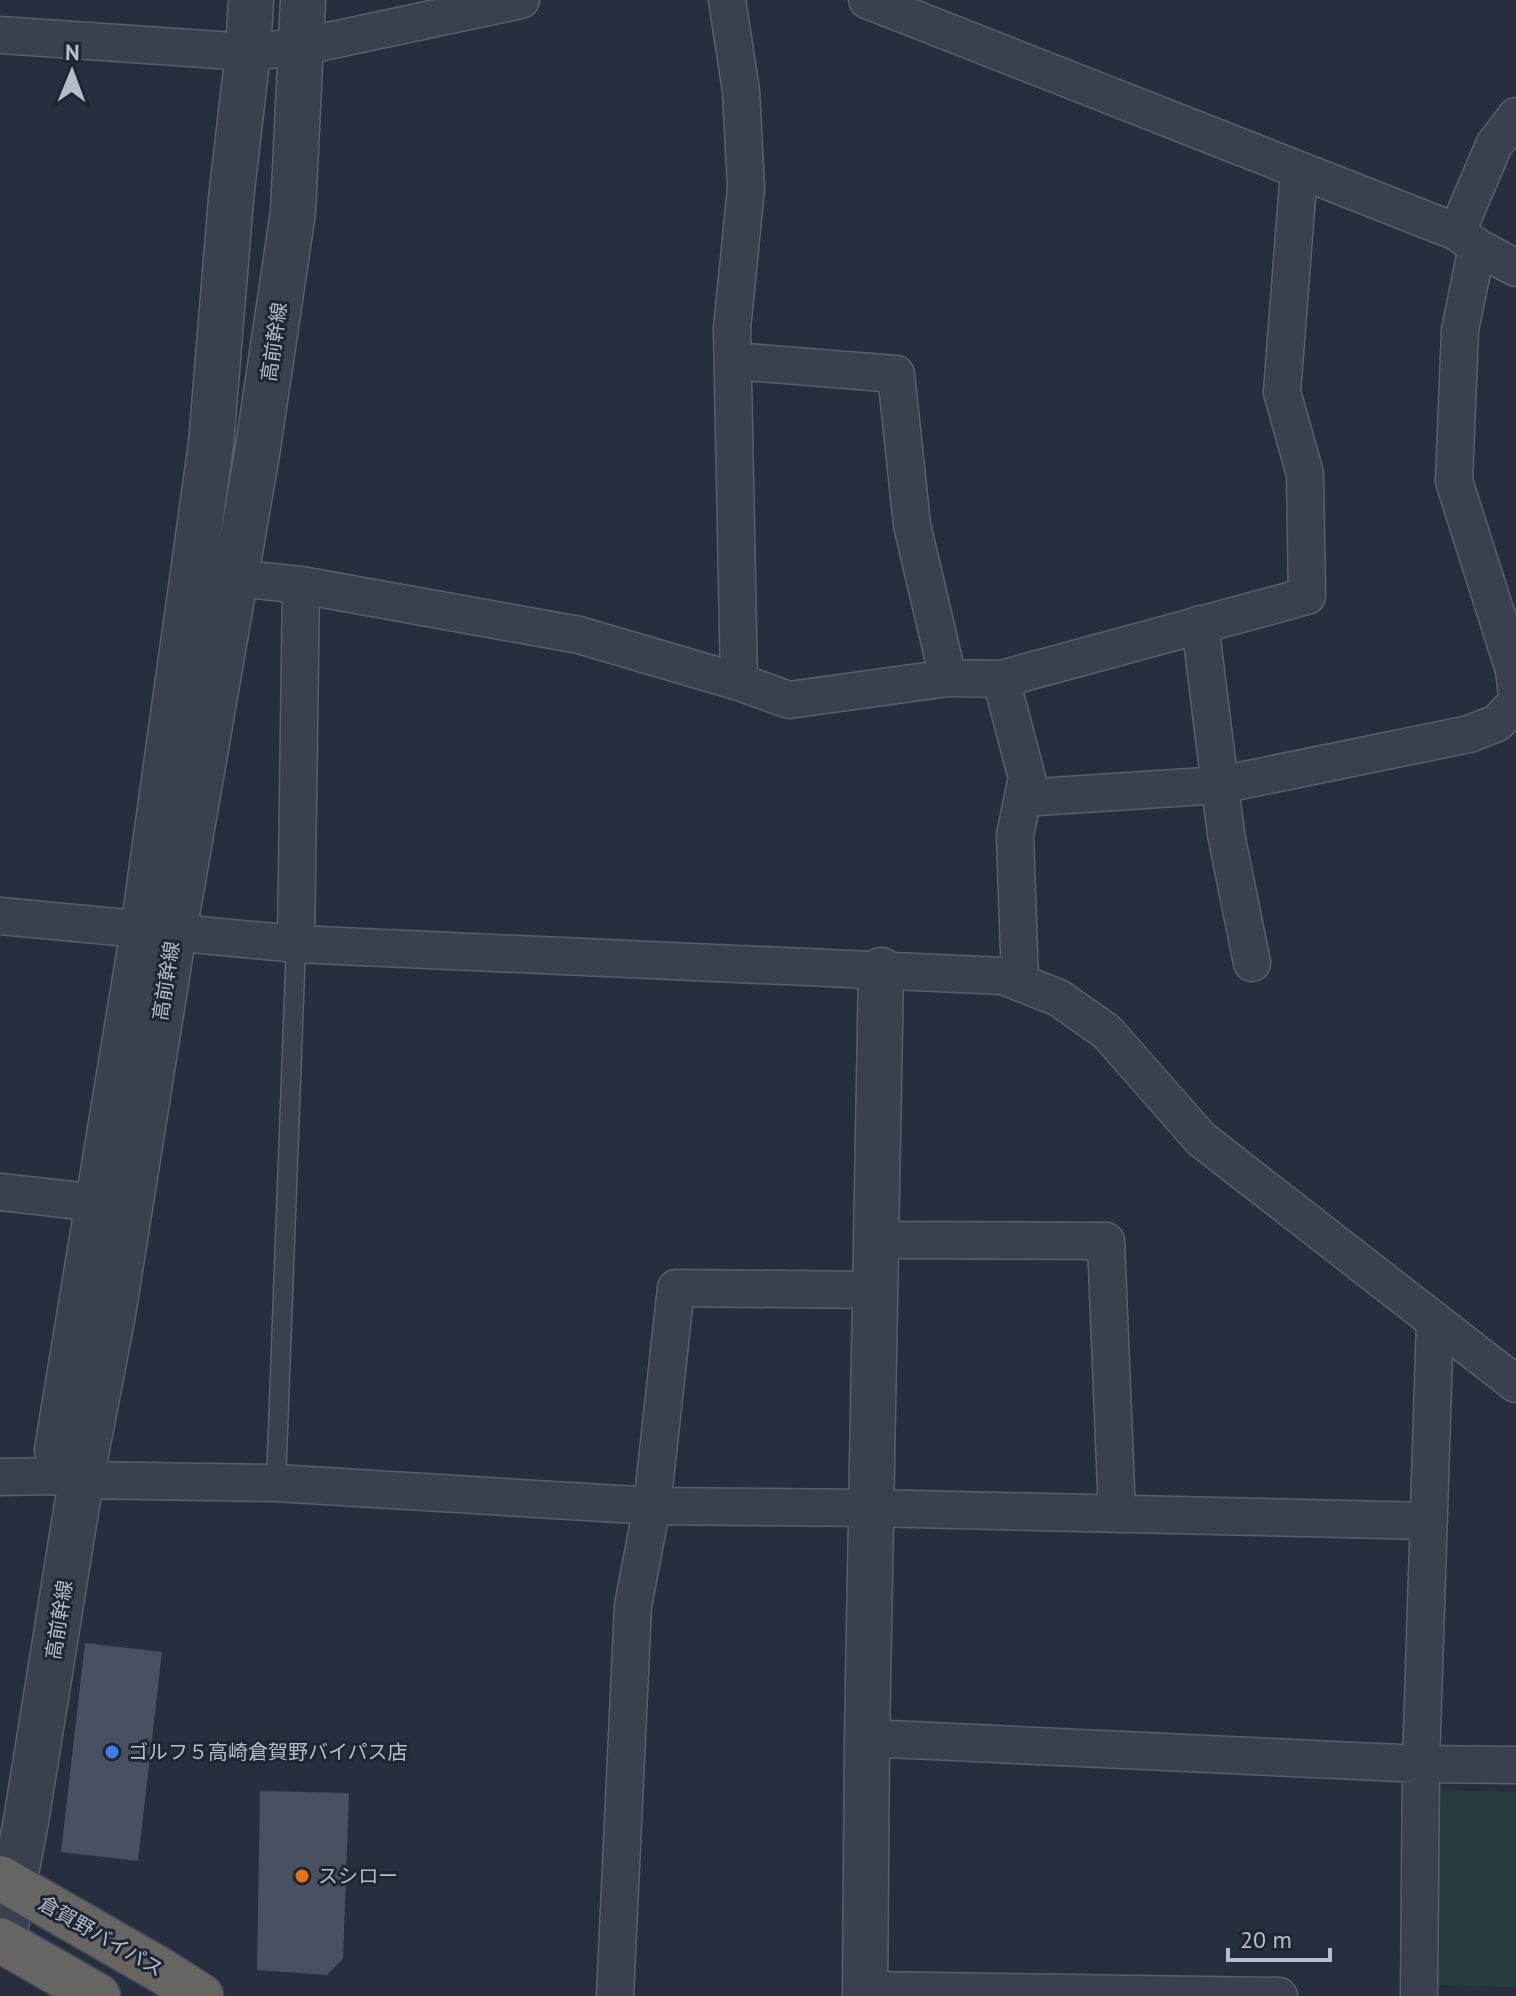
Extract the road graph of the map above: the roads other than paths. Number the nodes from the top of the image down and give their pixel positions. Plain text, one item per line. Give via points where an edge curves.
1 (251, 0) edge
2 (303, 0) edge
3 (521, 0) edge
4 (727, 0) edge
5 (867, 0) edge
6 (0, 35) edge
7 (300, 47) junction
8 (248, 52) junction
9 (1516, 116) edge
10 (1299, 170) junction
11 (1467, 240) junction
12 (1516, 268) edge
13 (733, 361) junction
14 (235, 578) junction
15 (301, 585) junction
16 (1200, 624) junction
17 (948, 678) junction
18 (1001, 679) junction
19 (739, 682) junction
20 (1516, 688) edge
21 (1516, 703) edge
22 (1220, 785) junction
23 (1023, 798) junction
24 (0, 916) edge
25 (158, 931) junction
26 (296, 944) junction
27 (1252, 963) dead end
28 (881, 970) junction
29 (1020, 982) junction
30 (0, 1192) edge
31 (98, 1203) junction
32 (876, 1240) junction
33 (875, 1290) junction
34 (1435, 1321) junction
35 (1516, 1384) edge
36 (0, 1477) edge
37 (67, 1478) junction
38 (276, 1483) junction
39 (652, 1506) junction
40 (871, 1508) junction
41 (1117, 1514) junction
42 (1429, 1521) junction
43 (867, 1738) junction
44 (1421, 1764) junction
45 (1516, 1765) edge
46 (0, 1792) edge
47 (3, 1922) edge
48 (865, 1993) edge
49 (98, 1996) edge
50 (201, 1996) edge
51 (615, 1996) edge
52 (1279, 1996) edge
53 (1419, 1996) edge

1 - 8 street, 高前幹線
2 - 7 street, 高前幹線
3 - 7 street
4 - 13 street via 741,91 746,188
5 - 10 street
6 - 8 street
7 - 8 street
7 - 14 street, 高前幹線 via 293,212
8 - 25 street, 高前幹線
9 - 11 street via 1494,145
10 - 11 street
10 - 16 street via 1282,392 1305,474 1307,596
11 - 12 street
11 - 20 street via 1454,481
13 - 17 street via 896,374 912,525
13 - 19 street
14 - 15 street
14 - 25 street, 高前幹線
15 - 19 street via 579,635
15 - 26 street
16 - 18 street
16 - 22 street
17 - 18 street
17 - 19 street via 789,700
18 - 23 street via 1027,778
21 - 22 street via 1497,723 1469,734
22 - 23 street
22 - 27 street
23 - 29 street via 1015,835
24 - 25 street
25 - 26 street
25 - 31 street, 高前幹線
25 - 37 street, 高前幹線 via 115,1299
26 - 28 street
26 - 38 lane
28 - 29 street via 1003,976
28 - 32 street
29 - 34 street via 1059,998 1107,1032 1201,1139
30 - 31 street
31 - 37 street, 高前幹線
32 - 33 street
32 - 41 street via 1106,1241
33 - 39 street via 676,1288
33 - 40 street
34 - 35 street
34 - 42 street
36 - 37 street
37 - 38 street
37 - 46 street, 高前幹線
37 - 47 street, 高前幹線 via 26,1821
38 - 39 street
39 - 40 street
39 - 51 street via 633,1606
40 - 41 street
40 - 43 street
41 - 42 street
42 - 44 street
43 - 44 street
43 - 48 street
44 - 45 street
44 - 53 street
47 - 49 highway
47 - 50 highway, 倉賀野バイパス via 162,1971
48 - 52 street

